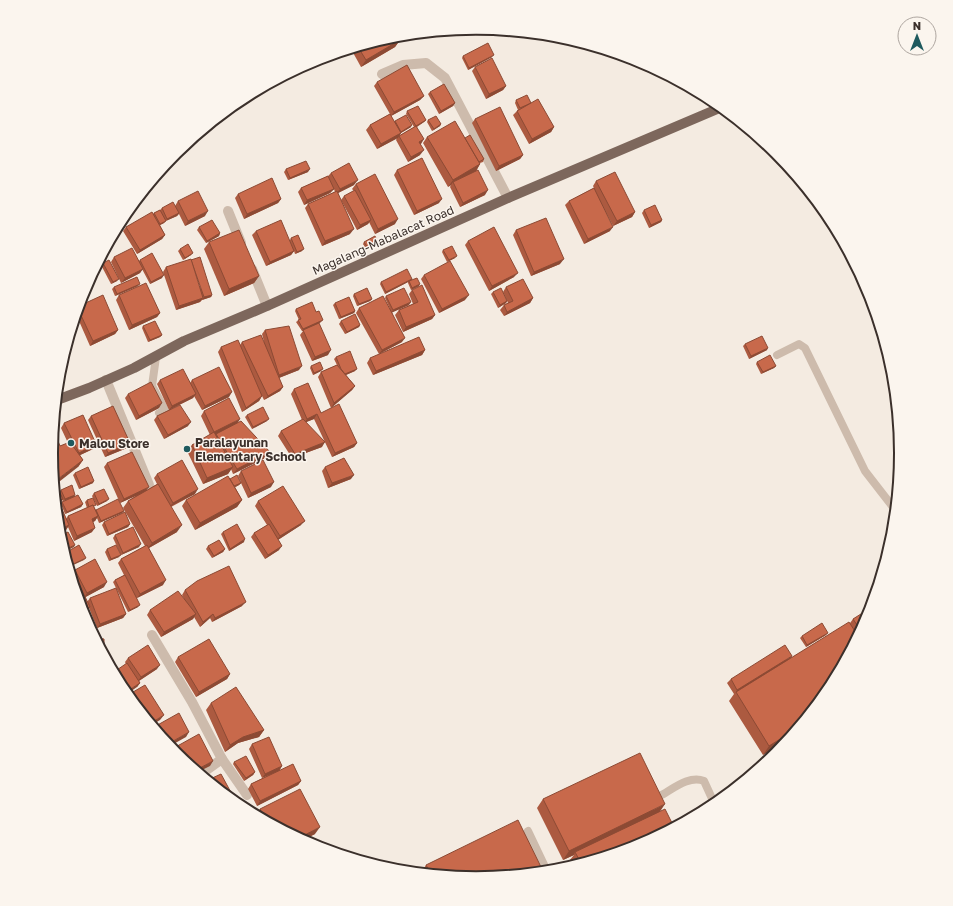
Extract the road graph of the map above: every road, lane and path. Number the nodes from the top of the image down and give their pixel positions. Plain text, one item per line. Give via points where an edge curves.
1 (382, 74) dead end
2 (716, 110) edge
3 (508, 198) junction
4 (228, 211) dead end
5 (267, 306) junction
6 (777, 355) dead end
7 (156, 356) junction
8 (106, 380) junction
9 (62, 398) edge
10 (159, 413) edge
11 (149, 485) edge
12 (891, 506) edge
13 (152, 635) dead end
14 (222, 759) junction
15 (205, 771) edge
16 (246, 795) dead end
17 (660, 796) edge
18 (712, 799) edge
19 (528, 831) dead end
20 (544, 865) edge

1 - 3 street via 403,65 426,63 445,78
2 - 3 main road, Magalang-Mabalacat Road
3 - 5 main road, Magalang-Mabalacat Road
4 - 5 street
5 - 7 main road, Magalang-Mabalacat Road via 184,341
6 - 12 lane via 799,344 805,348 865,471
7 - 8 main road, Magalang-Mabalacat Road
7 - 10 lane via 152,386 165,410
8 - 9 main road, Magalang-Mabalacat Road
8 - 11 street
13 - 14 street
14 - 15 street
14 - 16 street
17 - 18 lane via 693,779 700,779 704,781
19 - 20 lane

